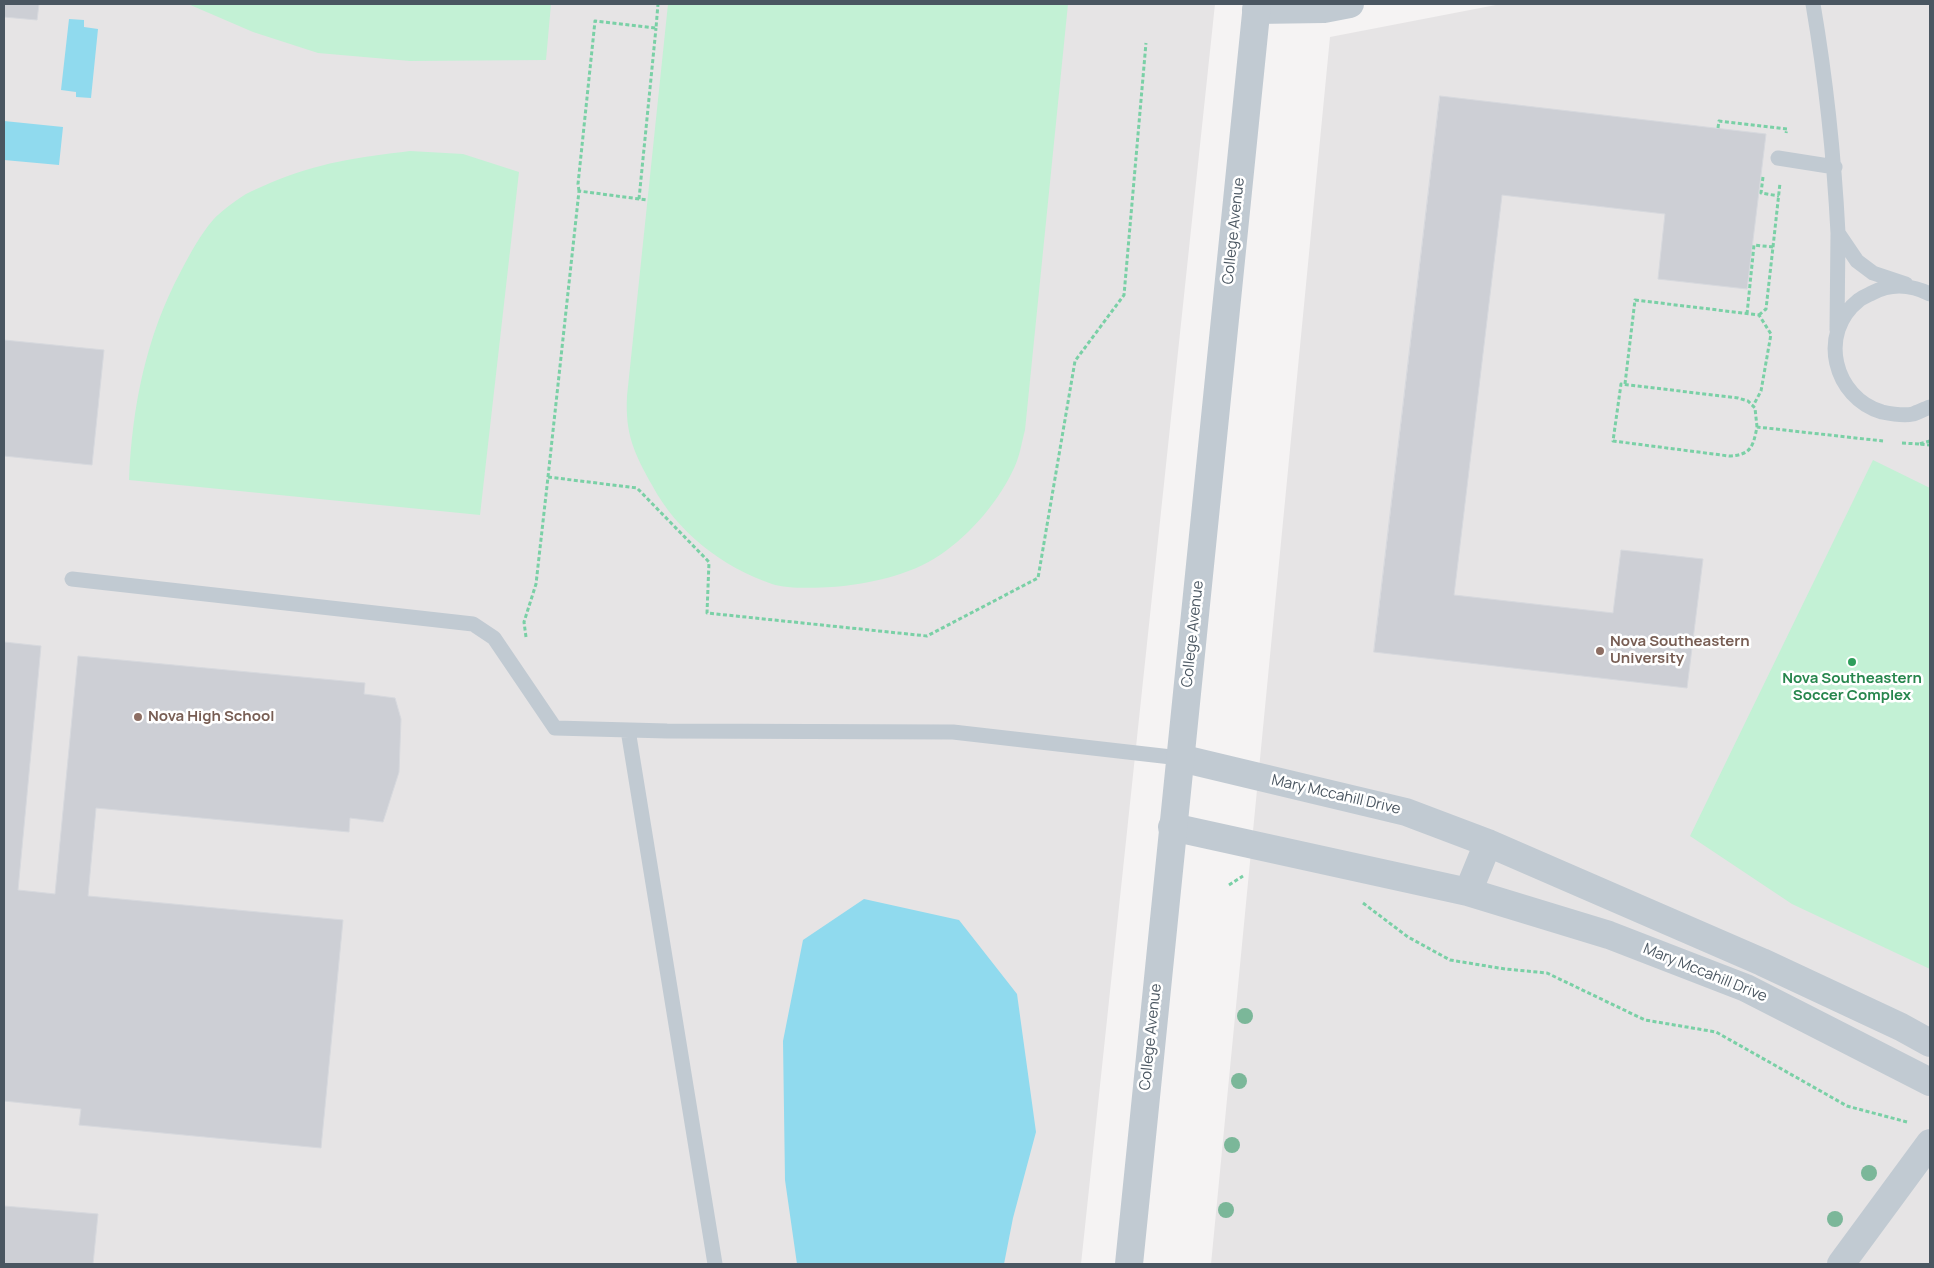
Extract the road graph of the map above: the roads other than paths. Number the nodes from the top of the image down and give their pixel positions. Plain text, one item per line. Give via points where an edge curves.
1 (1350, 4) edge
2 (1813, 4) edge
3 (1257, 7) edge
4 (1778, 158) dead end
5 (1835, 167) junction
6 (1838, 233) junction
7 (1925, 292) edge
8 (1836, 339) junction
9 (1930, 407) edge
10 (72, 579) dead end
11 (628, 730) junction
12 (1180, 758) junction
13 (1172, 827) junction
14 (1488, 843) junction
15 (1468, 892) junction
16 (1930, 1043) edge
17 (1930, 1082) edge
18 (1930, 1143) edge
19 (715, 1264) edge
20 (1128, 1264) edge
21 (1841, 1264) edge

1 - 3 street via 1324,9
2 - 5 lane via 1824,64
3 - 12 street, College Avenue
4 - 5 lane
5 - 6 lane
6 - 7 lane via 1858,261 1873,273
6 - 8 lane
7 - 8 lane via 1898,286 1877,290 1858,301 1845,317
8 - 9 lane via 1835,358 1841,378 1853,395 1870,408 1891,414 1912,414
10 - 11 lane via 473,624 494,638 555,728
11 - 12 lane via 953,732
11 - 19 lane
12 - 13 street, College Avenue
12 - 14 street, Mary Mccahill Drive via 1406,812
13 - 15 street, Mary Mccahill Drive
13 - 20 street, College Avenue
14 - 15 street
14 - 16 street, Mary Mccahill Drive via 1762,962
15 - 17 street, Mary Mccahill Drive via 1610,935 1746,988
18 - 21 street

